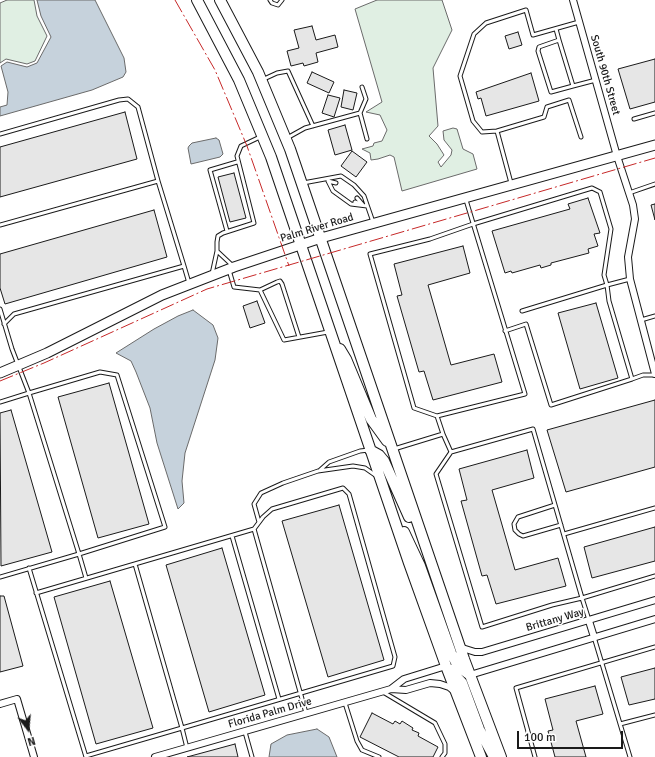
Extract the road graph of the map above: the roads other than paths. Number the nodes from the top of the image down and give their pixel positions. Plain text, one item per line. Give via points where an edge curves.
1 (197, 0) edge
2 (220, 0) edge
3 (270, 0) edge
4 (282, 0) edge
5 (573, 0) edge
6 (579, 22) junction
7 (556, 28) junction
8 (559, 40) junction
9 (261, 80) junction
10 (596, 80) junction
11 (573, 86) junction
12 (362, 87) dead end
13 (360, 113) junction
14 (655, 113) edge
15 (634, 119) dead end
16 (313, 126) junction
17 (497, 132) junction
18 (0, 134) edge
19 (263, 136) junction
20 (581, 137) dead end
21 (286, 139) junction
22 (367, 139) dead end
23 (655, 145) edge
24 (617, 156) junction
25 (237, 162) junction
26 (327, 180) junction
27 (158, 181) junction
28 (302, 183) junction
29 (336, 183) dead end
30 (655, 184) edge
31 (512, 185) junction
32 (333, 186) dead end
33 (629, 193) junction
34 (466, 198) junction
35 (356, 200) dead end
36 (363, 205) junction
37 (367, 206) junction
38 (374, 223) junction
39 (473, 224) junction
40 (0, 225) edge
41 (227, 231) junction
42 (321, 238) junction
43 (301, 244) junction
44 (217, 251) junction
45 (184, 266) junction
46 (231, 268) junction
47 (212, 275) junction
48 (630, 279) junction
49 (189, 283) junction
50 (607, 286) junction
51 (260, 290) junction
52 (0, 309) edge
53 (522, 311) dead end
54 (655, 316) edge
55 (640, 320) junction
56 (4, 324) junction
57 (505, 331) junction
58 (330, 332) junction
59 (299, 337) junction
60 (19, 365) junction
61 (0, 373) edge
62 (655, 374) edge
63 (632, 379) junction
64 (29, 393) junction
65 (0, 402) edge
66 (437, 416) junction
67 (443, 434) junction
68 (391, 447) junction
69 (370, 450) junction
70 (451, 452) junction
71 (318, 471) junction
72 (380, 478) junction
73 (555, 505) junction
74 (655, 508) edge
75 (393, 516) junction
76 (259, 522) junction
77 (561, 525) junction
78 (254, 529) junction
79 (564, 534) junction
80 (232, 536) junction
81 (79, 554) junction
82 (135, 564) junction
83 (431, 566) junction
84 (29, 568) junction
85 (655, 576) edge
86 (0, 577) edge
87 (86, 578) junction
88 (36, 593) junction
89 (582, 598) junction
90 (655, 600) edge
91 (655, 619) edge
92 (589, 621) junction
93 (594, 637) junction
94 (459, 647) junction
95 (655, 647) edge
96 (602, 663) junction
97 (446, 666) junction
98 (470, 675) junction
99 (391, 689) junction
100 (382, 691) junction
101 (300, 693) junction
102 (456, 694) junction
103 (279, 700) junction
104 (345, 702) junction
105 (0, 704) edge
106 (306, 714) junction
107 (655, 714) edge
108 (620, 724) junction
109 (182, 728) junction
110 (244, 731) junction
111 (187, 748) junction
112 (34, 757) edge
113 (86, 757) edge
114 (155, 757) edge
115 (252, 757) edge
116 (379, 757) edge
117 (442, 757) edge
118 (481, 757) edge
119 (494, 757) edge
120 (501, 757) edge
121 (535, 757) edge
122 (630, 757) edge

1 - 19 main road via 239,80
2 - 9 main road
3 - 4 lane via 278,5
5 - 6 street, South 90th Street
6 - 7 lane
6 - 10 street, South 90th Street
7 - 8 lane
7 - 17 lane via 533,35 526,10 486,23 474,34 460,76 473,121 482,132
8 - 11 lane
8 - 11 lane via 542,45 538,50 551,92
9 - 16 lane via 288,71
9 - 21 main road
10 - 11 lane
10 - 24 street, South 90th Street
12 - 13 lane via 366,99
13 - 16 lane
13 - 22 lane
14 - 15 lane
16 - 21 lane
17 - 20 lane via 544,117 547,107 569,100
17 - 31 lane
18 - 27 lane via 128,99 138,107
19 - 25 lane via 240,146
19 - 43 main road
21 - 28 main road
23 - 24 street, Palm River Road
24 - 31 street, Palm River Road
24 - 33 street, South 90th Street
25 - 41 lane via 254,223
25 - 41 lane via 210,170
26 - 28 lane
26 - 29 lane
26 - 32 lane
26 - 36 lane via 333,191 351,204
26 - 37 lane via 341,176 364,196
27 - 40 lane
27 - 45 lane
28 - 42 main road
30 - 33 lane
31 - 34 street, Palm River Road
33 - 48 street, South 90th Street via 635,219 628,257
34 - 38 street, Palm River Road
34 - 39 lane
35 - 36 lane
36 - 37 lane
37 - 38 lane
38 - 42 street, Palm River Road
39 - 50 lane via 592,188 600,192 611,229 604,275
39 - 57 lane
39 - 66 lane via 430,239 370,254 414,408
41 - 44 lane via 218,236
42 - 43 street, Palm River Road
42 - 68 main road
43 - 46 street, Palm River Road
43 - 58 main road
44 - 46 lane
44 - 47 lane
45 - 49 lane
45 - 56 lane via 14,314
46 - 47 street, Palm River Road
46 - 51 lane via 234,287
47 - 49 street, Palm River Road
48 - 50 lane
48 - 55 street, South 90th Street
49 - 60 street, Palm River Road
50 - 53 lane
50 - 63 lane
51 - 59 lane via 284,340
51 - 59 lane via 280,281
52 - 56 lane
54 - 55 lane
55 - 62 street, South 90th Street
56 - 60 lane
57 - 63 lane via 526,324 551,405
57 - 66 lane via 525,394
58 - 59 lane
58 - 68 main road via 346,359 372,419
58 - 69 main road
60 - 61 street, Palm River Road
60 - 64 lane
62 - 63 lane
64 - 65 lane
64 - 81 lane
64 - 81 lane via 100,372 117,375 165,527
66 - 67 lane
67 - 68 lane
67 - 70 lane
68 - 83 main road
69 - 71 lane via 329,462
69 - 72 main road
69 - 83 main road via 375,451 384,462
70 - 73 lane via 533,429
70 - 89 lane via 436,474 482,627
71 - 72 lane via 353,466 364,468
71 - 76 lane via 261,493 254,504
72 - 75 main road
73 - 77 lane
73 - 77 lane via 518,516 514,524 515,530 523,536
74 - 79 lane
75 - 97 main road
75 - 98 main road via 405,532 420,566 451,653 458,666
76 - 78 lane
76 - 101 lane via 272,509 343,488 349,494 395,657 393,666
77 - 79 lane
78 - 80 lane
78 - 101 lane
79 - 89 lane
80 - 82 lane
80 - 103 lane
81 - 84 lane
81 - 87 lane
82 - 87 lane
82 - 109 lane
83 - 94 main road
84 - 86 lane
84 - 88 lane
85 - 89 lane
87 - 88 lane
88 - 113 lane
89 - 92 lane
90 - 92 street, Brittany Way
91 - 93 street
92 - 93 street
92 - 94 street, Brittany Way via 482,652
93 - 96 lane
93 - 98 street
94 - 98 main road
95 - 96 lane
96 - 108 lane
96 - 121 lane via 516,688
97 - 99 street, Florida Palm Drive via 404,679
97 - 102 main road
97 - 119 main road via 462,683 479,729
98 - 120 main road
99 - 100 street, Florida Palm Drive
99 - 102 street, Florida Palm Drive via 406,690 430,683 449,687
100 - 104 street, Florida Palm Drive
100 - 117 lane via 435,723 445,744 445,753
101 - 103 lane
101 - 106 lane
102 - 118 main road
103 - 109 lane
104 - 106 street, Florida Palm Drive
104 - 116 lane via 362,750
105 - 112 street via 18,699
106 - 110 street, Florida Palm Drive
107 - 108 lane
108 - 122 lane
109 - 111 lane
109 - 113 lane
110 - 111 street, Florida Palm Drive
110 - 115 lane
111 - 114 street, Florida Palm Drive

